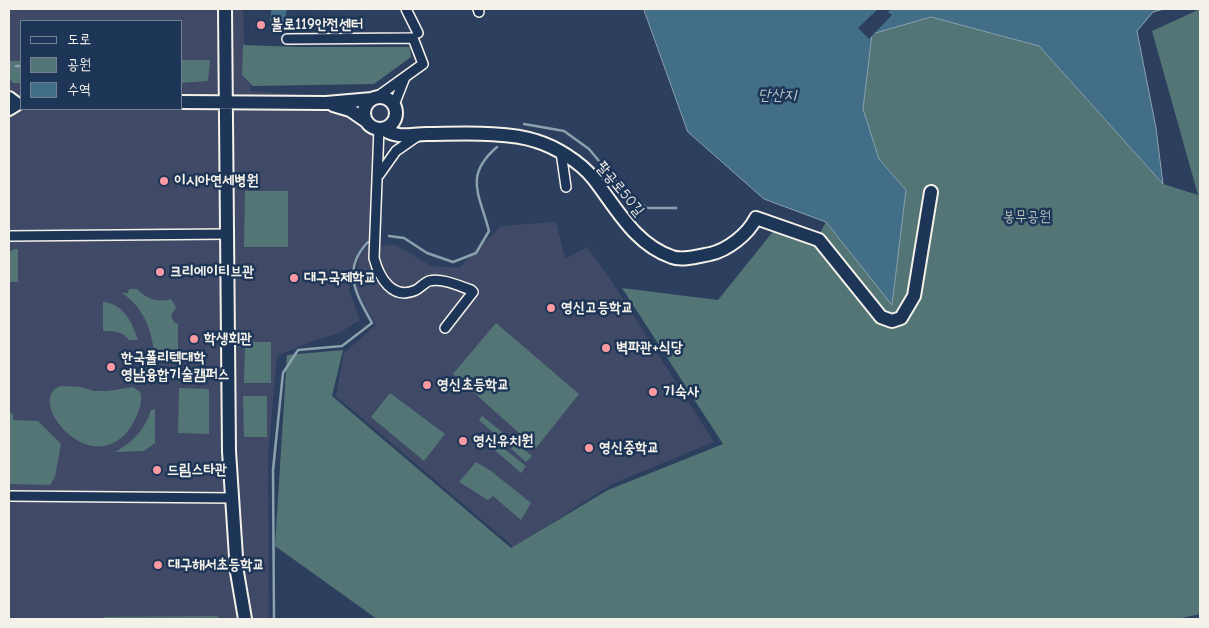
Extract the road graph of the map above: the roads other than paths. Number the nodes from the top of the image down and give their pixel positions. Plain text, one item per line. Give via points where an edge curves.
1 (225, 9) edge
2 (406, 9) edge
3 (418, 33) dead end
4 (286, 39) dead end
5 (405, 76) junction
6 (375, 98) junction
7 (227, 101) junction
8 (182, 102) edge
9 (326, 103) junction
10 (394, 105) junction
11 (395, 118) junction
12 (366, 121) junction
13 (381, 129) junction
14 (416, 135) junction
15 (561, 152) junction
16 (378, 175) junction
17 (566, 187) dead end
18 (931, 192) dead end
19 (227, 234) junction
20 (9, 236) edge
21 (445, 328) dead end
22 (9, 496) edge
23 (232, 498) junction
24 (245, 619) edge

1 - 7 street
2 - 3 street
4 - 5 street via 413,38 424,64
5 - 6 street
5 - 10 street
6 - 9 street
6 - 10 street via 388,99
6 - 12 street via 365,106
7 - 8 street
7 - 9 street
7 - 19 street
9 - 12 street via 350,110
10 - 11 street
11 - 13 street
11 - 14 street via 404,129
12 - 13 street
13 - 14 street, 팔공로50길 via 397,136
13 - 16 street
14 - 15 street, 팔공로50길 via 519,136
14 - 16 street via 396,151
15 - 17 street
15 - 18 street, 팔공로50길 via 592,177 623,221 647,244 674,258 715,253 750,229 756,218 819,240 865,300 881,317 892,321 901,318 914,296
16 - 21 street via 374,258 377,272 388,287 401,294 415,291 428,282 445,282 473,292
19 - 20 street
19 - 23 street
22 - 23 street
23 - 24 street via 237,572

